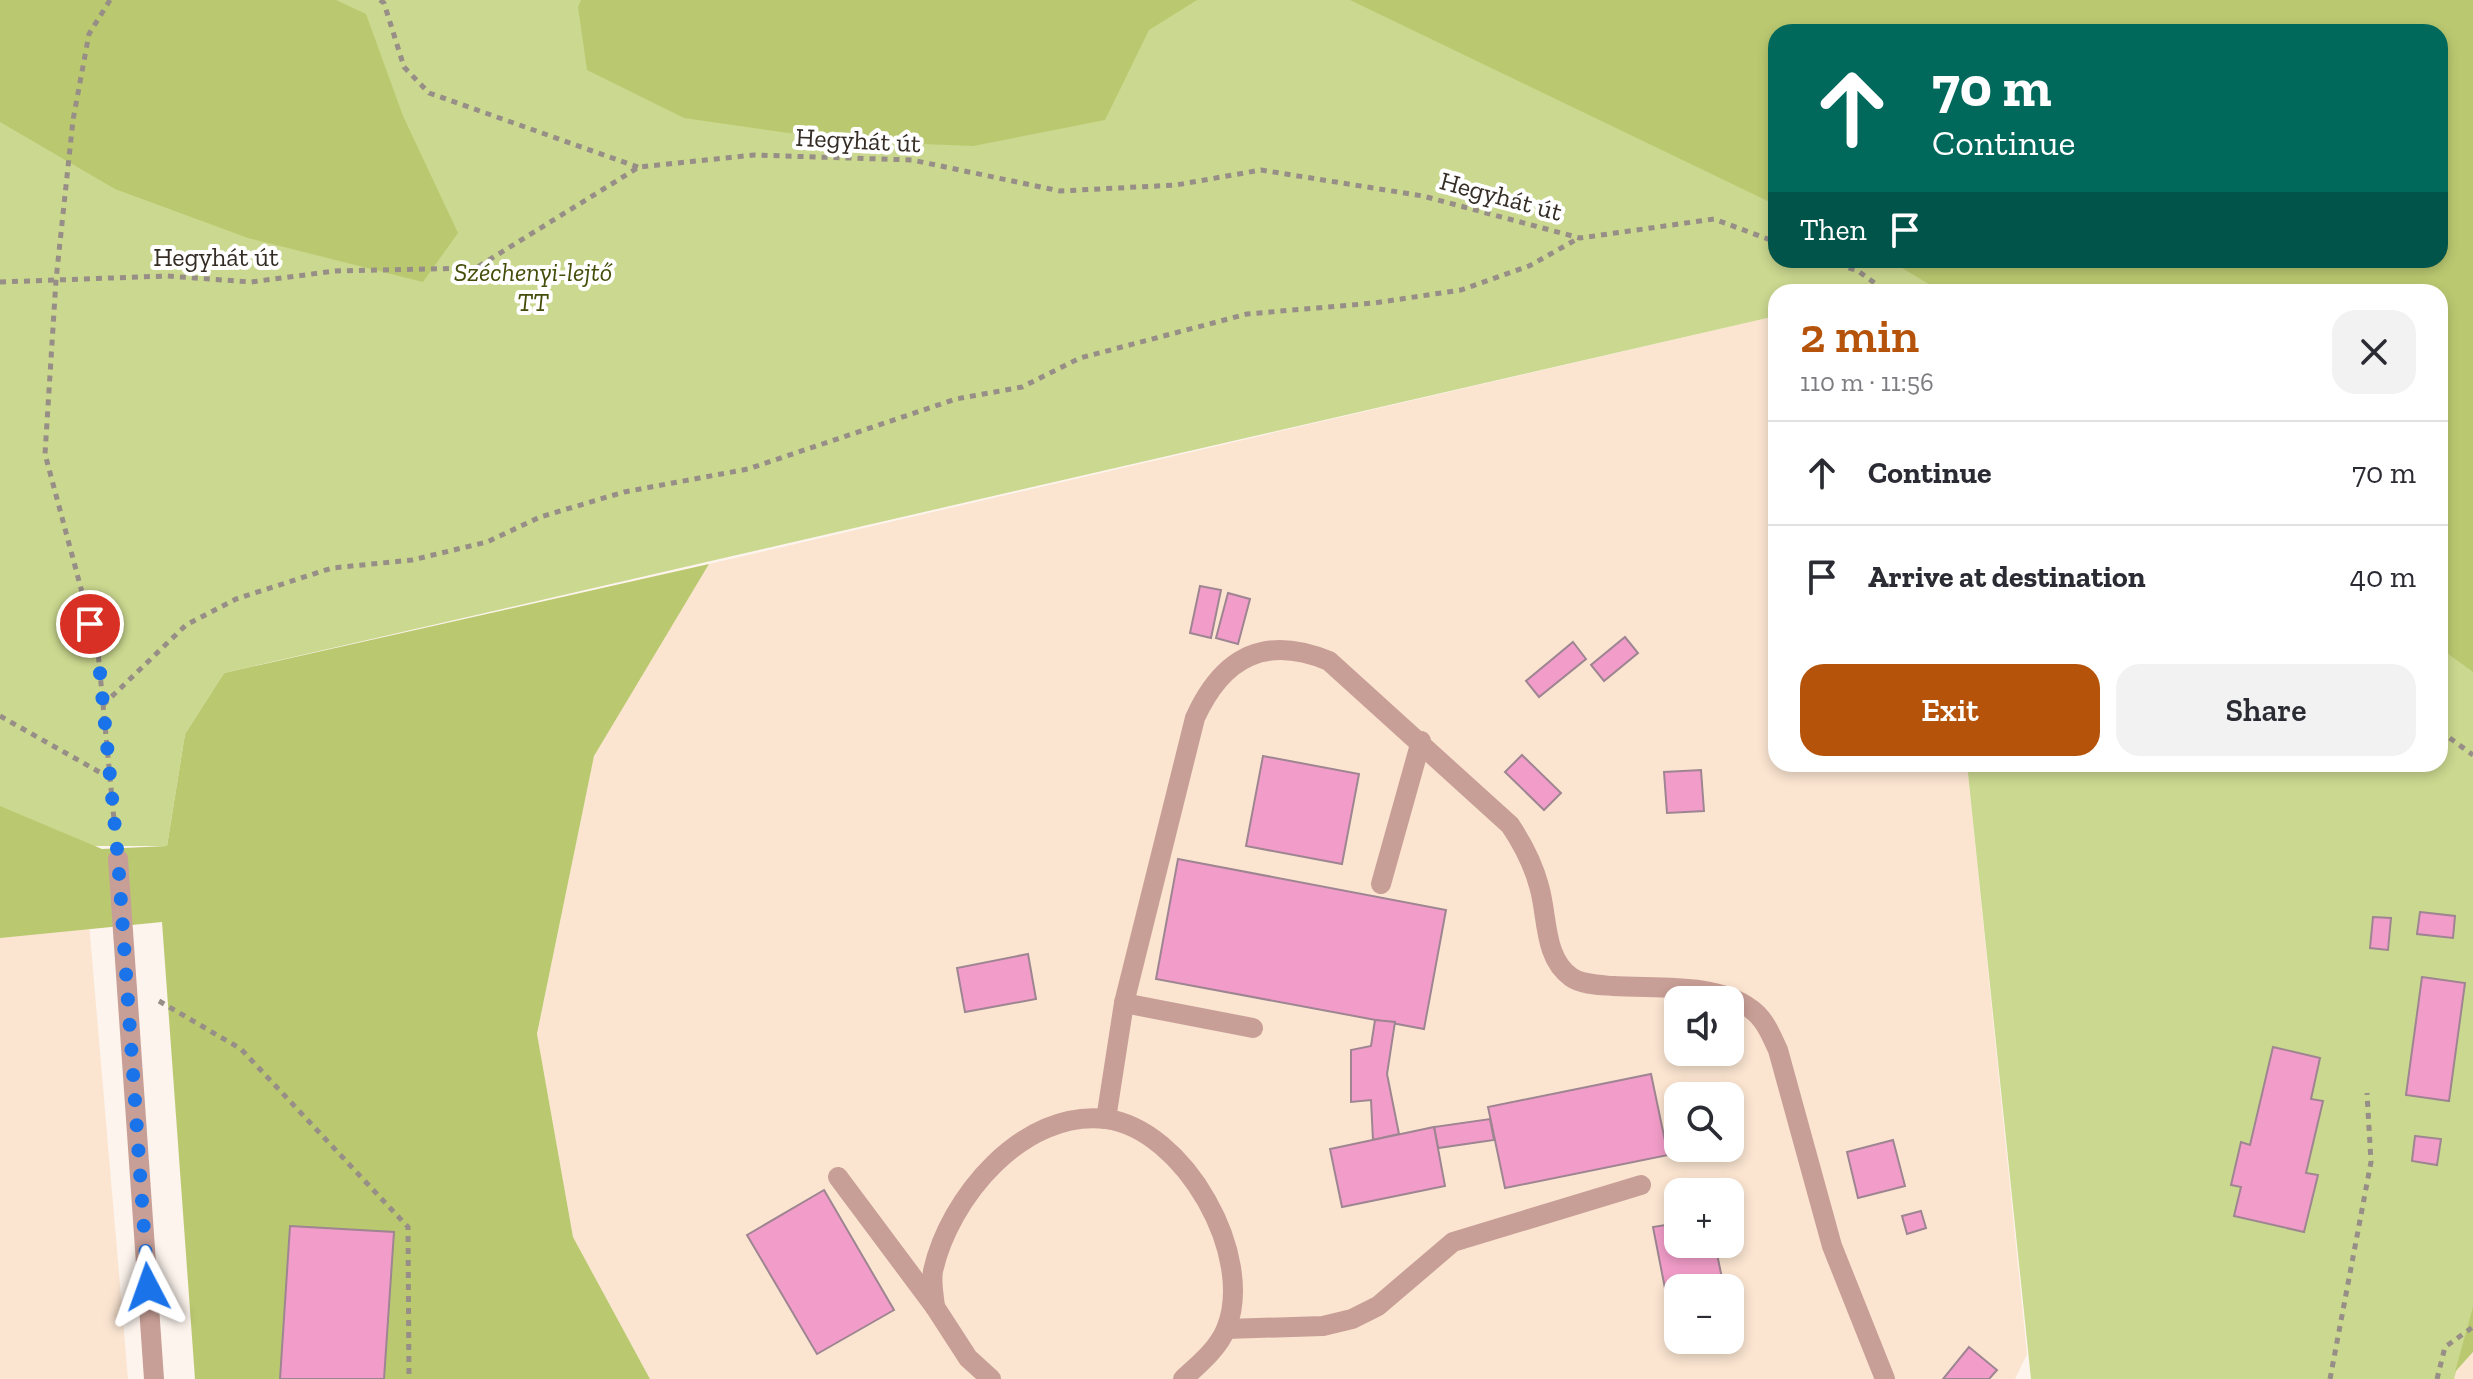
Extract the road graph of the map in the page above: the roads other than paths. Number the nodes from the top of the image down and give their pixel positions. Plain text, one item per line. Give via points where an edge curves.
1 (1421, 741) junction
2 (118, 859) road end
3 (1381, 884) dead end
4 (1124, 1003) junction
5 (1253, 1028) dead end
6 (1106, 1119) junction
7 (838, 1177) dead end
8 (1641, 1185) dead end
9 (935, 1307) junction
10 (1226, 1329) junction
11 (154, 1379) edge
12 (991, 1379) edge
13 (1183, 1379) edge
14 (1885, 1379) edge

1 - 3 street
1 - 4 street via 1329,661 1302,650 1259,651 1221,676 1195,718
1 - 14 street via 1510,825 1539,886 1551,948 1572,978 1714,993 1751,1009 1767,1025 1832,1246
2 - 11 street
4 - 5 street
4 - 6 street
6 - 9 street via 1035,1134 979,1176 942,1242 932,1273
6 - 10 street via 1160,1146 1188,1172 1215,1211 1231,1268
7 - 9 street
8 - 10 street via 1453,1242 1378,1306 1352,1319 1323,1326
9 - 12 street via 968,1358
10 - 13 street

